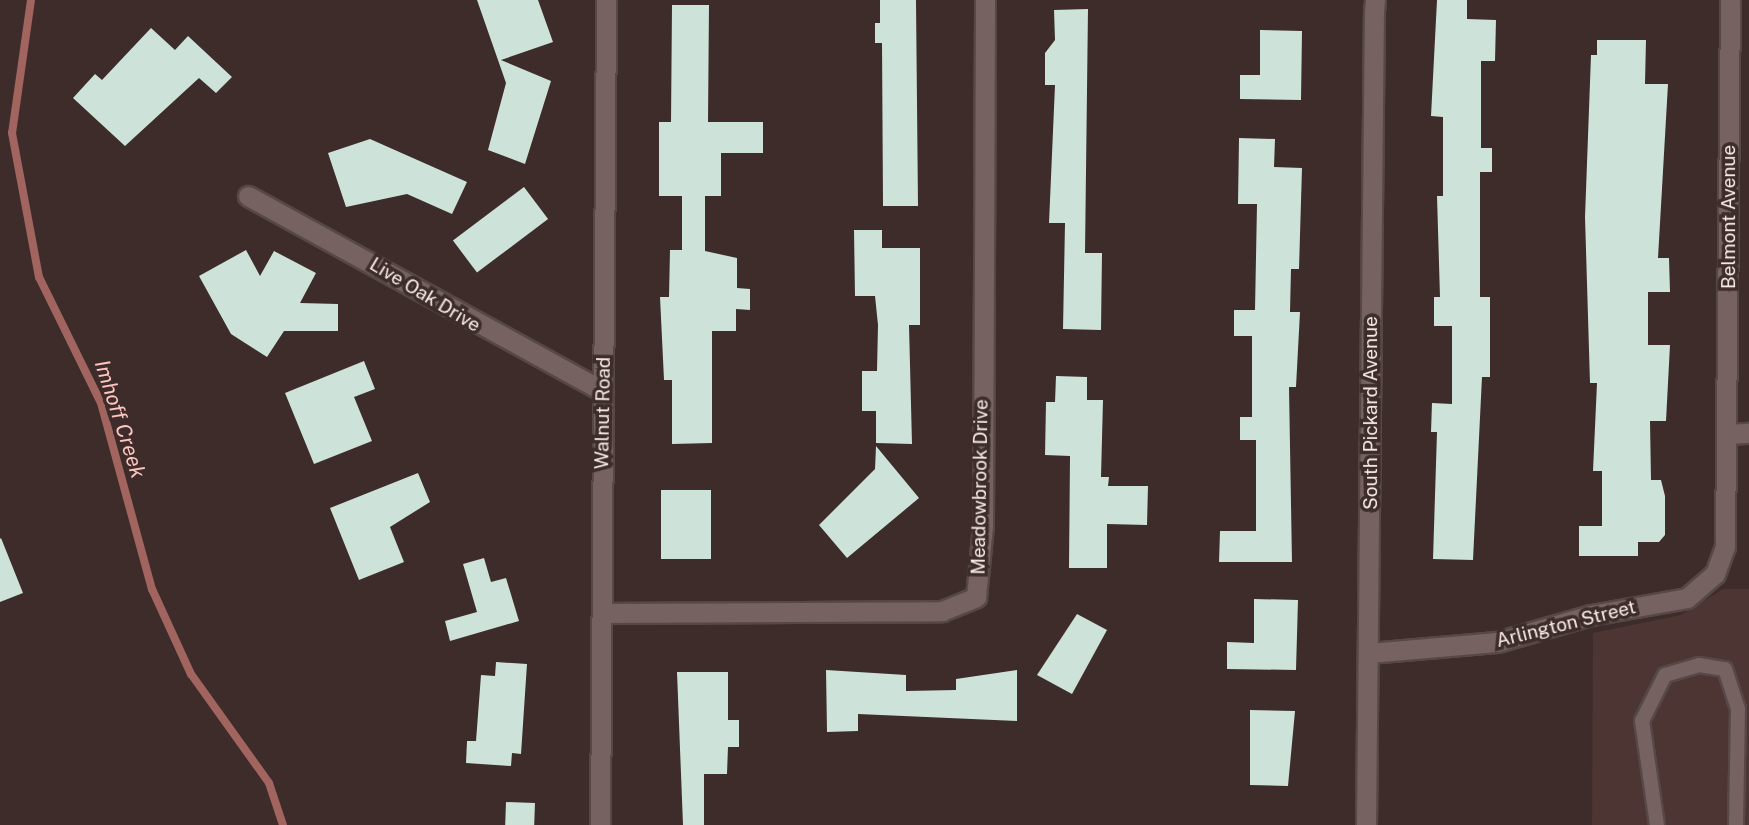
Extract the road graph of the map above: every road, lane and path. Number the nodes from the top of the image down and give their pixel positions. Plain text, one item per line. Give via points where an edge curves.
1 (606, 0) edge
2 (985, 0) edge
3 (1730, 0) edge
4 (1375, 6) edge
5 (248, 196) dead end
6 (603, 391) junction
7 (1749, 433) edge
8 (1727, 434) junction
9 (602, 613) junction
10 (1369, 653) junction
11 (600, 825) edge
12 (1366, 825) edge
13 (1657, 825) edge
14 (1736, 825) edge

1 - 6 street, Walnut Road
2 - 9 street, Meadowbrook Drive via 983,526 976,597 942,611
3 - 8 street, Belmont Avenue
4 - 10 street, South Pickard Avenue
5 - 6 street, Live Oak Drive
6 - 9 street, Walnut Road
7 - 8 street
8 - 10 street, Arlington Street via 1722,561 1687,598 1591,615 1497,642
9 - 11 street, Walnut Road
10 - 12 street, South Pickard Avenue
13 - 14 lane via 1642,721 1665,675 1699,665 1724,669 1738,709

